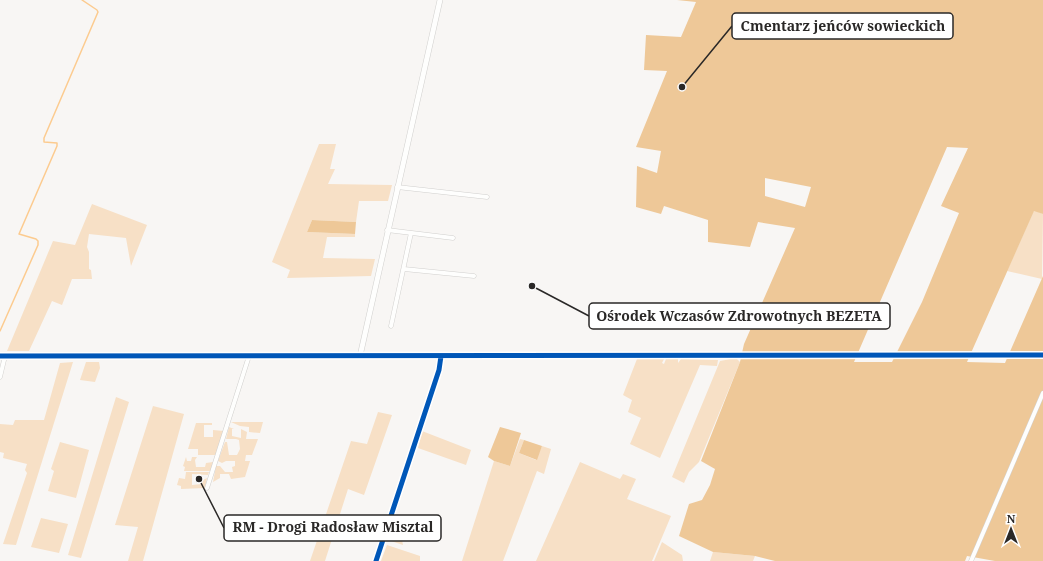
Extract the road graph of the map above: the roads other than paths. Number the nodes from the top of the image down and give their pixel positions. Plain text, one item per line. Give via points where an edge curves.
1 (440, 0) edge
2 (397, 187) junction
3 (487, 197) dead end
4 (387, 230) junction
5 (411, 233) junction
6 (453, 238) dead end
7 (404, 269) junction
8 (474, 276) dead end
9 (392, 326) dead end
10 (1043, 355) edge
11 (3, 356) edge
12 (250, 356) junction
13 (360, 356) junction
14 (441, 356) junction
15 (0, 377) edge
16 (1043, 393) edge
17 (207, 488) dead end
18 (376, 561) edge
19 (971, 561) edge

1 - 2 street
2 - 3 street
2 - 4 street
4 - 5 street
4 - 13 street
5 - 6 street
5 - 7 street
7 - 8 street
7 - 9 street
10 - 14 main road
11 - 12 main road
11 - 15 street
12 - 13 main road
12 - 17 street
13 - 14 main road
14 - 18 street via 439,370
16 - 19 street

